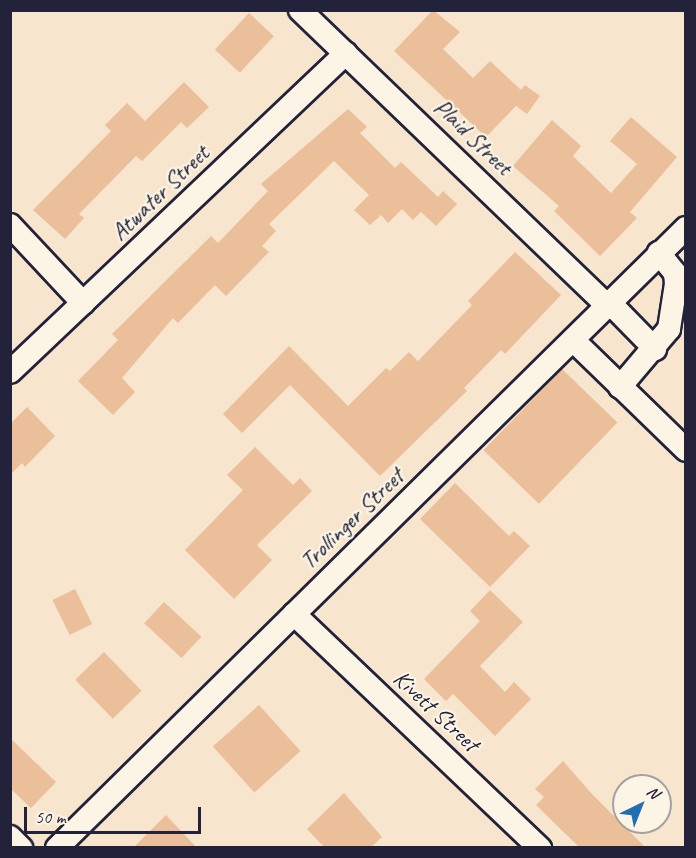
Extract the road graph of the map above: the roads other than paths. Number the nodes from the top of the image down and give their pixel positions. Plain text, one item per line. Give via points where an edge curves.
1 (300, 10) edge
2 (346, 53) junction
3 (10, 225) edge
4 (686, 228) edge
5 (659, 253) junction
6 (83, 303) junction
7 (608, 303) junction
8 (573, 340) junction
9 (655, 348) junction
10 (10, 372) edge
11 (620, 387) junction
12 (686, 450) edge
13 (294, 614) junction
14 (10, 837) edge
15 (21, 848) edge
16 (57, 848) edge
17 (540, 848) edge

1 - 2 street, Plaid Street
2 - 6 street, Atwater Street
2 - 7 street, Plaid Street
3 - 6 street
4 - 5 street, Trollinger Street
5 - 7 street, Trollinger Street
5 - 9 street via 675,273 676,284 669,329
6 - 10 street, Atwater Street
7 - 8 street, Trollinger Street
7 - 9 street, Plaid Street
8 - 11 street
8 - 13 street, Trollinger Street
9 - 11 street
11 - 12 street
13 - 16 street, Trollinger Street
13 - 17 street, Kivett Street
14 - 15 street

